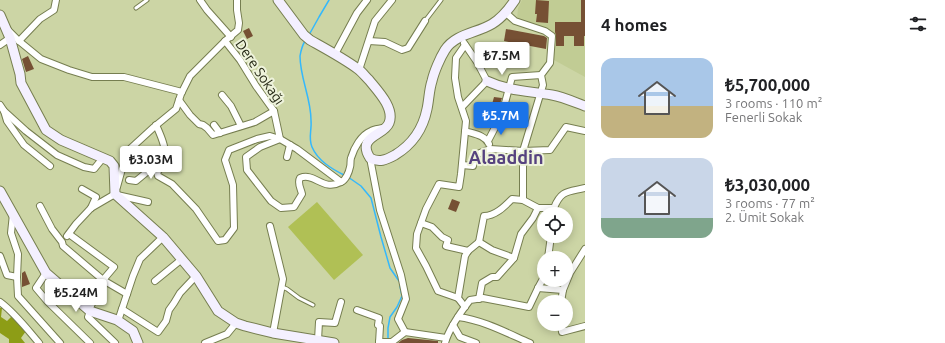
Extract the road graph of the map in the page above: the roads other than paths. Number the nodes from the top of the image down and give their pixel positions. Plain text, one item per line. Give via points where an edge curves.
1 (56, 0) edge
2 (147, 0) edge
3 (200, 0) edge
4 (237, 0) edge
5 (278, 0) edge
6 (368, 0) edge
7 (392, 0) edge
8 (441, 0) edge
9 (515, 0) edge
10 (136, 8) dead end
11 (506, 13) junction
12 (0, 15) edge
13 (425, 21) joint
14 (5, 26) junction
15 (231, 37) junction
16 (10, 38) junction
17 (368, 40) junction
18 (20, 41) junction
19 (225, 41) junction
20 (463, 41) junction
21 (0, 45) edge
22 (334, 54) junction
23 (359, 70) junction
24 (541, 75) junction
25 (487, 80) junction
26 (509, 89) junction
27 (182, 92) junction
28 (540, 93) junction
29 (222, 95) dead end
30 (179, 100) junction
31 (585, 106) edge
32 (462, 107) junction
33 (2, 108) edge
34 (274, 111) junction
35 (156, 125) junction
36 (214, 125) dead end
37 (241, 126) junction
38 (387, 126) junction
39 (465, 131) junction
40 (585, 131) edge
41 (220, 133) junction
42 (280, 140) junction
43 (488, 142) junction
44 (290, 145) junction
45 (490, 149) junction
46 (523, 151) junction
47 (166, 156) junction
48 (287, 157) dead end
49 (103, 158) junction
50 (370, 158) junction
51 (462, 165) junction
52 (50, 166) dead end
53 (344, 179) junction
54 (130, 180) dead end
55 (585, 188) edge
56 (82, 189) dead end
57 (0, 191) edge
58 (585, 192) edge
59 (115, 194) junction
60 (523, 200) junction
61 (148, 202) dead end
62 (40, 206) dead end
63 (537, 207) edge
64 (555, 207) edge
65 (91, 208) junction
66 (537, 210) edge
67 (13, 214) junction
68 (421, 223) junction
69 (270, 226) dead end
70 (68, 234) junction
71 (163, 237) junction
72 (62, 242) junction
73 (479, 242) junction
74 (585, 249) edge
75 (468, 251) junction
76 (0, 256) edge
77 (514, 258) junction
78 (182, 259) junction
79 (46, 273) junction
80 (196, 276) junction
81 (17, 277) junction
82 (103, 280) junction
83 (155, 281) dead end
84 (282, 287) junction
85 (538, 288) joint
86 (562, 290) junction
87 (127, 294) junction
88 (562, 295) edge
89 (458, 298) junction
90 (478, 299) junction
91 (0, 302) edge
92 (341, 302) dead end
93 (313, 305) dead end
94 (465, 307) junction
95 (122, 309) junction
96 (357, 310) dead end
97 (90, 311) junction
98 (458, 317) junction
99 (118, 321) junction
100 (236, 323) junction
101 (453, 325) junction
102 (585, 326) edge
103 (573, 329) edge
104 (405, 332) junction
105 (273, 333) junction
106 (445, 340) edge
107 (316, 341) edge
108 (380, 342) edge
109 (392, 342) edge
110 (39, 343) edge
111 (60, 343) edge
112 (90, 343) edge
113 (115, 343) edge
114 (138, 343) edge
115 (205, 343) edge
116 (334, 343) edge
117 (476, 343) edge
118 (530, 343) edge

1 - 18 street via 54,10 40,19
2 - 10 lane
3 - 15 street
4 - 15 street via 238,30
5 - 22 main road via 304,35
6 - 22 street via 357,13
7 - 17 street via 375,21
8 - 13 lane
9 - 11 main road
11 - 20 main road
11 - 24 street via 515,21 545,31 552,36 550,63
12 - 14 main road
13 - 17 street via 408,48 402,50 384,42
14 - 16 main road
14 - 18 street
15 - 19 street
16 - 21 street
16 - 49 main road via 22,83 46,130 61,140
17 - 23 street
18 - 27 street via 41,59 92,78 124,77
19 - 27 street via 190,76
19 - 34 street, Dere Sokağı
20 - 25 street
20 - 32 street via 456,58 455,72
20 - 50 main road via 451,42 445,50 432,81 424,119 412,142 390,158 379,161
22 - 23 main road
23 - 38 main road via 379,91 388,106 390,116
24 - 26 street via 512,77
24 - 28 street via 543,85
25 - 26 main road
25 - 32 street
26 - 28 main road
26 - 43 street via 502,114
27 - 30 street
28 - 31 main road
28 - 46 street
29 - 37 street
30 - 35 street via 176,109
30 - 41 street via 199,124 213,135
32 - 39 street via 466,121
33 - 49 street via 57,155 94,169
33 - 52 street via 7,121 24,145
34 - 37 street via 255,122
34 - 42 street, Dere Sokağı
35 - 47 street
35 - 59 street via 130,149
36 - 41 street
37 - 41 street
38 - 50 main road via 369,140 366,150
38 - 53 street via 371,131 363,137 353,153 351,166
39 - 43 street
39 - 51 street
40 - 46 street via 566,127 550,150
42 - 44 street
42 - 47 street via 270,136 229,150 226,160 233,185 234,228 225,240 218,241 196,209 172,184 158,176 157,172
42 - 53 street via 260,147 246,157 246,170 271,202 281,208 294,207 302,194 298,181 300,178 309,177 332,186
43 - 45 street
44 - 48 street
44 - 53 street
45 - 46 street
45 - 51 street via 475,156 473,166
46 - 60 street
47 - 54 street via 136,181
49 - 59 main road via 114,166
50 - 104 street via 380,210 406,299 398,319
51 - 68 street via 459,187 439,184
55 - 58 street
55 - 64 street via 564,193
56 - 65 street via 96,197
57 - 67 main road
59 - 61 street
59 - 65 street
59 - 71 main road
60 - 63 street
60 - 73 street via 512,200 490,216 484,216
62 - 72 street
65 - 70 street
66 - 77 street via 521,234
67 - 79 main road
67 - 81 street via 11,232 18,254
68 - 75 street via 432,227 448,240 446,246
68 - 89 street via 416,248 438,291
69 - 84 street via 283,279
70 - 72 street
70 - 82 street via 114,267
71 - 78 main road
71 - 87 street via 140,260
72 - 82 street via 63,246
73 - 75 street
73 - 77 street
74 - 86 street
75 - 89 street
76 - 81 street via 7,275
77 - 90 street via 498,277 482,282
78 - 80 main road
78 - 83 street
79 - 97 main road
79 - 112 street via 36,288
80 - 95 street via 180,293 158,332
80 - 100 main road via 218,311
81 - 111 street via 18,296
82 - 87 street
82 - 97 street
84 - 93 lane
84 - 105 street
85 - 86 street
85 - 90 street via 530,307
86 - 88 street
87 - 95 street
89 - 94 street
90 - 94 street via 470,300
91 - 110 street
92 - 107 street via 335,323 319,322
94 - 98 street
95 - 99 street
96 - 108 street via 379,318
97 - 99 main road
97 - 113 street via 88,317
98 - 101 street
98 - 118 street via 482,323
99 - 114 main road via 133,331
100 - 105 main road
100 - 115 street via 227,334
101 - 106 street
101 - 117 street via 460,337
102 - 103 street
104 - 106 street
104 - 109 street
105 - 107 main road
107 - 116 main road
108 - 109 street

